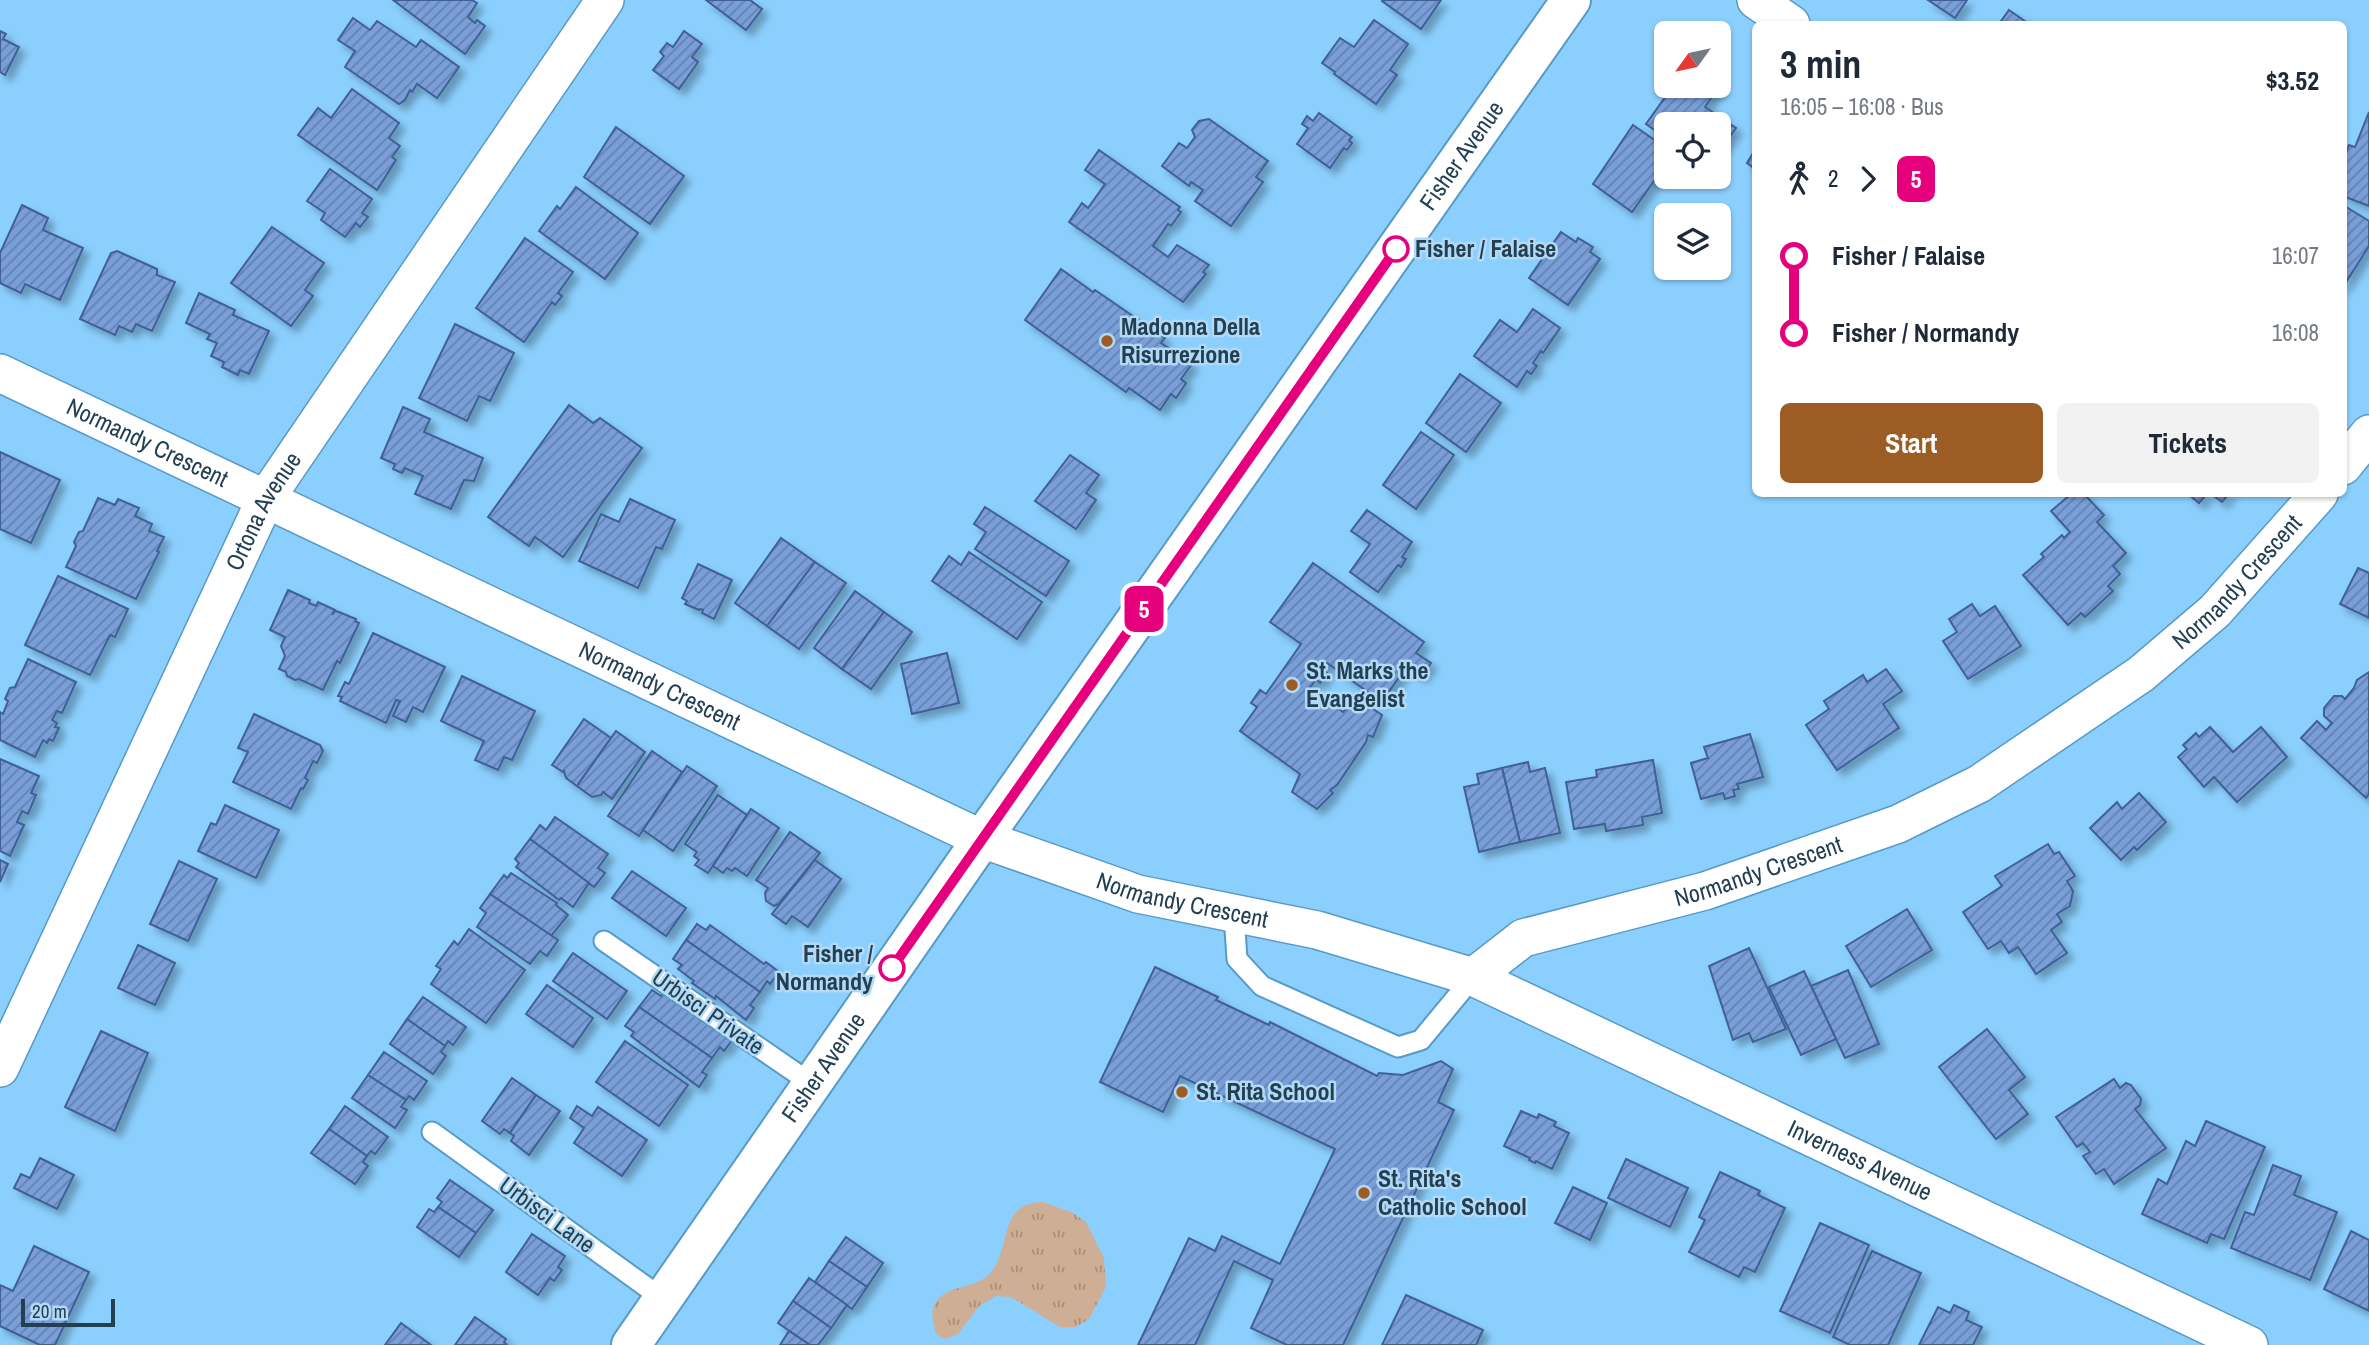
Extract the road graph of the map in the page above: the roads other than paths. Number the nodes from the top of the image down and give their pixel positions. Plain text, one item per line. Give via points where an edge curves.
1 (605, 0) edge
2 (1571, 0) edge
3 (1756, 0) edge
4 (1787, 21) edge
5 (0, 373) edge
6 (2316, 497) edge
7 (266, 498) junction
8 (982, 839) junction
9 (1234, 915) junction
10 (604, 941) dead end
11 (1473, 977) junction
12 (0, 1068) edge
13 (812, 1084) junction
14 (432, 1132) dead end
15 (663, 1299) junction
16 (631, 1345) edge
17 (2249, 1345) edge

1 - 7 street, Ortona Avenue
2 - 8 main road, Fisher Avenue
3 - 4 street
5 - 7 street, Normandy Crescent
6 - 11 street, Normandy Crescent via 2216,611 2141,674 1979,784 1898,824 1705,891 1523,938
7 - 8 street, Normandy Crescent
7 - 12 street, Ortona Avenue
8 - 9 street, Normandy Crescent via 1138,894
8 - 13 main road, Fisher Avenue
9 - 11 street, Normandy Crescent via 1317,930
9 - 11 lane via 1237,959 1262,986 1398,1047 1421,1040
10 - 13 lane, Urbisci Private
11 - 17 street, Inverness Avenue
13 - 15 main road, Fisher Avenue
14 - 15 lane, Urbisci Lane
15 - 16 main road, Fisher Avenue

